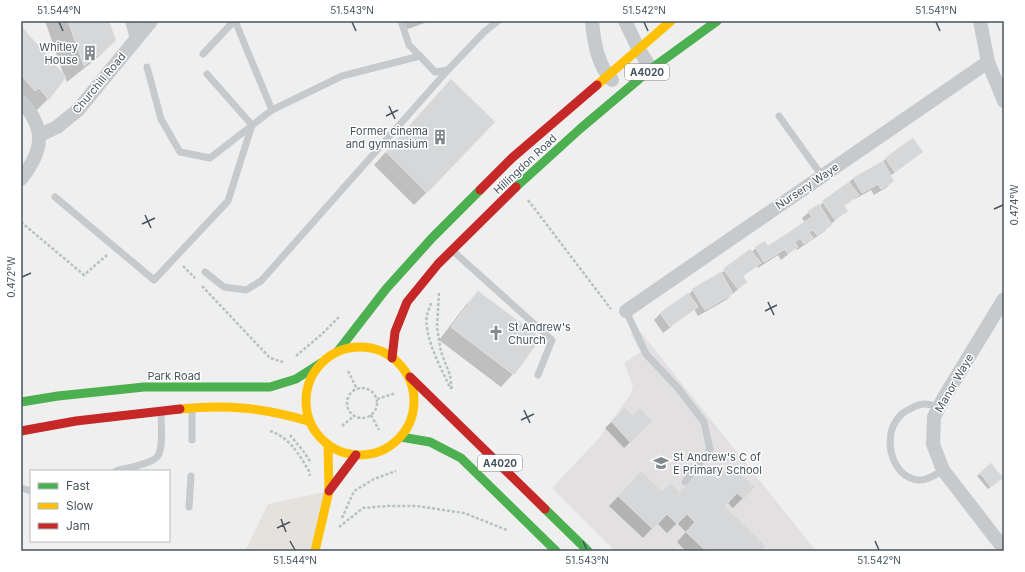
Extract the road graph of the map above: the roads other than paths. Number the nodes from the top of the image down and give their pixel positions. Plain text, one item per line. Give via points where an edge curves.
1 (132, 21) edge
2 (151, 21) edge
3 (235, 21) edge
4 (401, 21) edge
5 (498, 21) edge
6 (592, 21) edge
7 (625, 21) edge
8 (671, 21) edge
9 (717, 21) edge
10 (980, 21) edge
11 (137, 38) junction
12 (638, 48) junction
13 (203, 54) dead end
14 (420, 56) junction
15 (988, 62) junction
16 (147, 67) dead end
17 (651, 69) junction
18 (448, 70) junction
19 (207, 74) dead end
20 (608, 76) junction
21 (623, 92) junction
22 (21, 101) edge
23 (1004, 101) edge
24 (272, 110) junction
25 (779, 116) dead end
26 (252, 125) junction
27 (40, 135) junction
28 (822, 176) junction
29 (21, 179) edge
30 (55, 197) dead end
31 (452, 250) junction
32 (205, 272) dead end
33 (1004, 299) edge
34 (626, 311) joint
35 (338, 351) junction
36 (392, 358) junction
37 (321, 363) junction
38 (538, 375) dead end
39 (410, 377) junction
40 (21, 402) edge
41 (940, 407) junction
42 (192, 408) junction
43 (161, 411) junction
44 (308, 421) junction
45 (21, 431) edge
46 (401, 437) junction
47 (192, 440) dead end
48 (328, 446) junction
49 (356, 455) junction
50 (119, 470) edge
51 (944, 470) junction
52 (191, 476) dead end
53 (685, 482) dead end
54 (329, 490) junction
55 (189, 507) dead end
56 (1004, 549) edge
57 (315, 551) edge
58 (556, 551) edge
59 (588, 551) edge

1 - 11 street
2 - 11 street, Churchill Road
3 - 13 lane
3 - 24 lane
4 - 14 lane via 409,45
5 - 18 lane
6 - 20 street via 597,51
7 - 12 street
8 - 12 main road, Hillingdon Road / A4020
9 - 17 main road, Hillingdon Road / A4020
10 - 15 street
11 - 27 street, Churchill Road via 78,110 57,127
12 - 17 street
12 - 20 main road, Hillingdon Road / A4020
14 - 18 lane via 435,72
14 - 24 lane via 342,76
15 - 23 street
15 - 28 street, Nursery Waye
16 - 26 lane via 161,119 180,152 210,158
17 - 21 main road, Hillingdon Road / A4020
18 - 32 lane via 261,281 246,290 224,287
19 - 26 lane
20 - 21 street
20 - 35 main road, Hillingdon Road / A4020 via 512,158 432,238 386,289
21 - 31 main road, Hillingdon Road / A4020 via 517,186
22 - 27 street via 34,119
24 - 26 lane
25 - 28 lane
26 - 30 lane via 228,201 154,280
27 - 29 street via 37,154
28 - 34 street, Nursery Waye
31 - 36 main road, Hillingdon Road / A4020 via 407,302 395,332
31 - 38 lane via 552,340
33 - 41 street, Manor Waye
34 - 53 lane via 646,354 677,387 704,422 710,450
35 - 36 main road, A4020 via 357,346 376,349
35 - 37 main road, A4020
36 - 39 main road, A4020
37 - 40 main road, Park Road via 296,379 270,387 144,387
37 - 44 main road, A4020 via 307,383 304,407
39 - 46 main road, A4020 via 415,392 414,411
39 - 59 main road, A4020
41 - 51 street, Manor Waye via 934,418 933,444
41 - 51 lane via 925,404 906,411 896,420 890,446 894,464 904,475 918,480 928,479
42 - 43 main road
42 - 44 main road via 244,407 281,413
42 - 47 lane
43 - 45 main road via 76,421
43 - 50 lane via 161,449 157,457
44 - 48 main road, A4020
46 - 49 main road, A4020 via 386,449
46 - 58 main road, A4020 via 430,442 461,458
48 - 49 main road, A4020
48 - 54 main road
49 - 54 main road
51 - 56 street, Manor Waye
52 - 55 lane
54 - 57 main road

